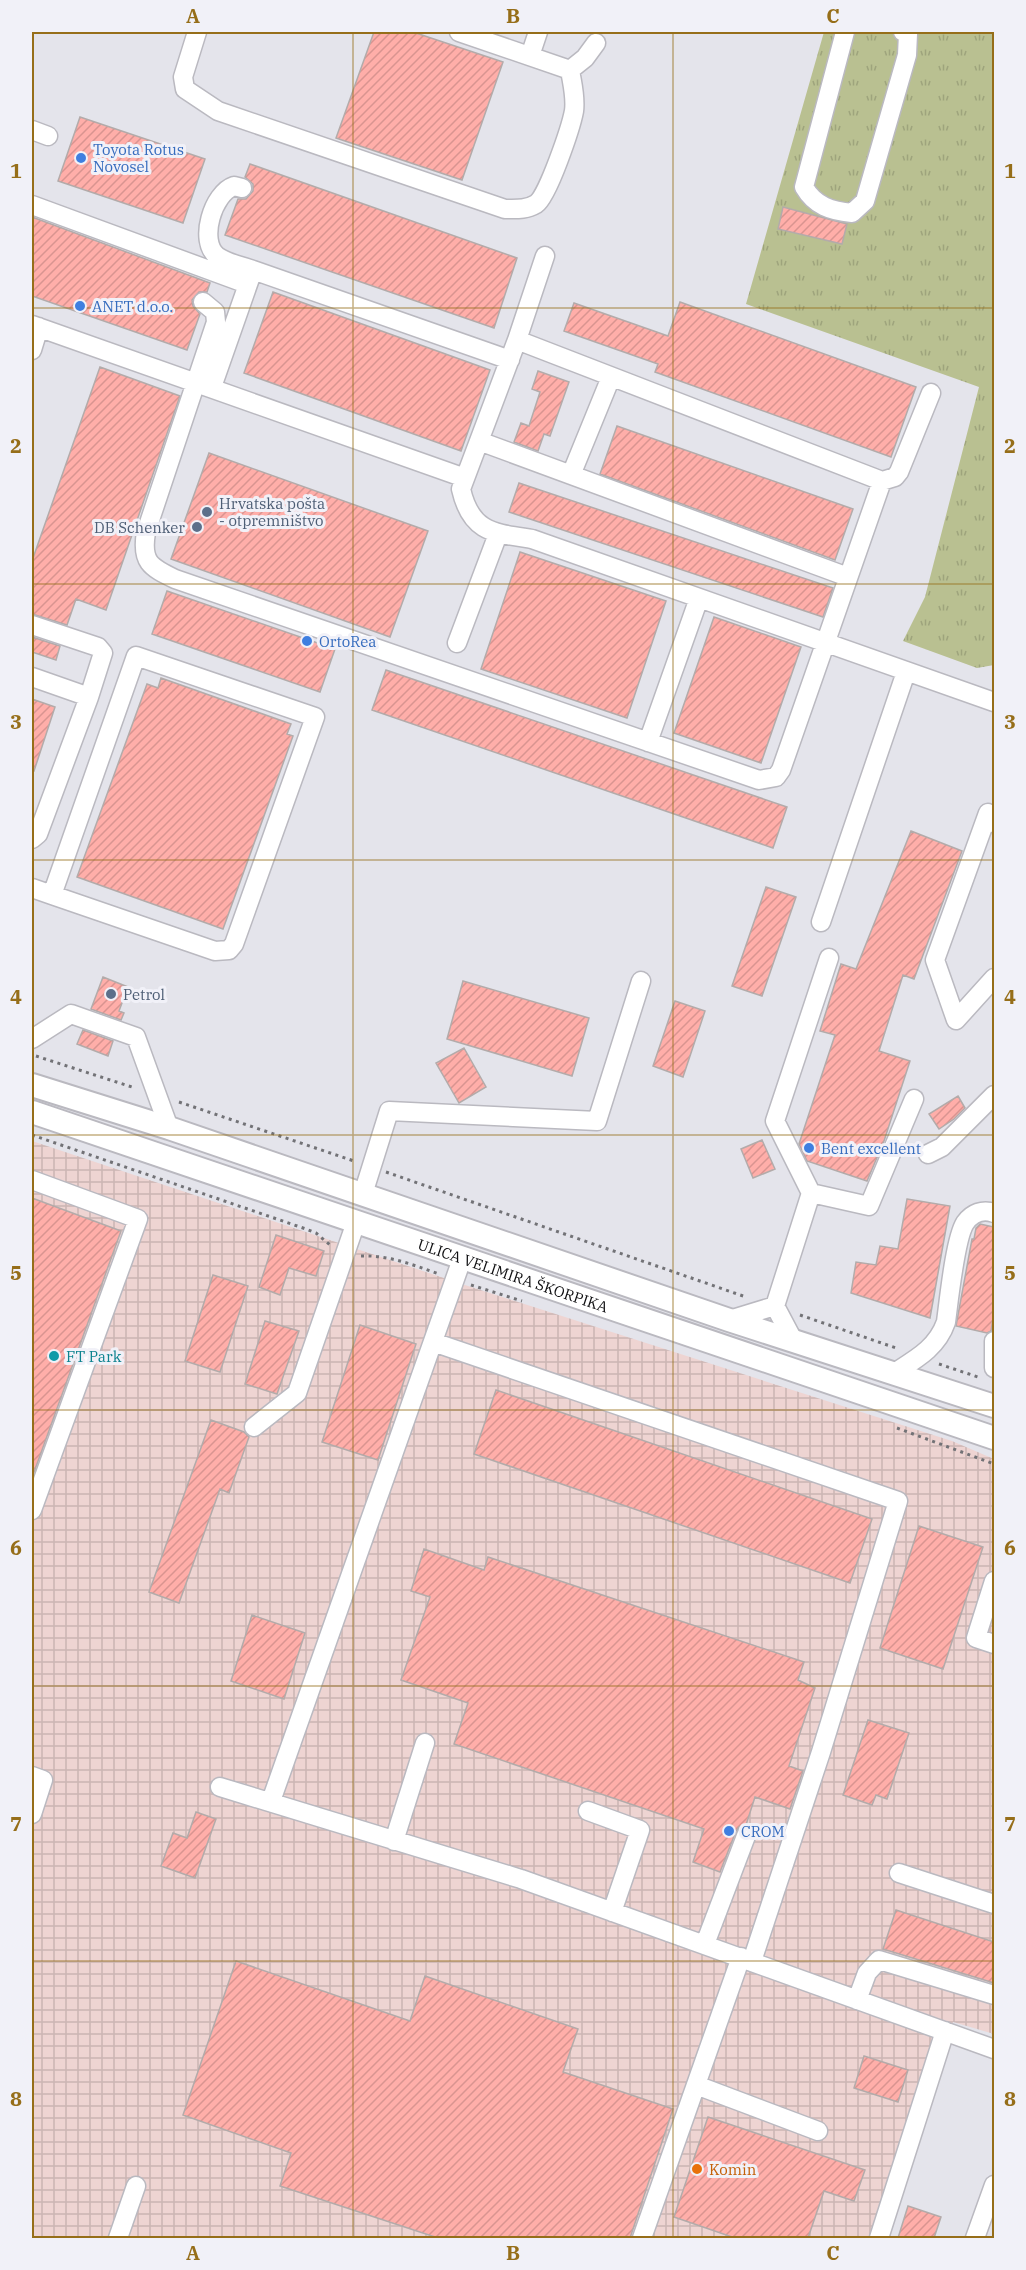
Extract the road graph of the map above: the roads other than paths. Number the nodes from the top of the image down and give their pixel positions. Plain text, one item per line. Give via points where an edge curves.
1 (196, 32) edge
2 (459, 32) edge
3 (538, 32) edge
4 (845, 32) edge
5 (903, 32) edge
6 (596, 43) dead end
7 (530, 56) junction
8 (570, 69) junction
9 (242, 188) dead end
10 (32, 205) edge
11 (545, 256) dead end
12 (250, 277) junction
13 (203, 302) dead end
14 (35, 326) edge
15 (517, 340) junction
16 (32, 350) edge
17 (510, 360) junction
18 (611, 376) junction
19 (204, 384) junction
20 (931, 393) dead end
21 (479, 441) junction
22 (571, 475) junction
23 (465, 478) junction
24 (882, 481) junction
25 (498, 534) junction
26 (848, 577) junction
27 (699, 598) junction
28 (32, 626) edge
29 (457, 643) dead end
30 (825, 643) junction
31 (906, 672) junction
32 (32, 677) edge
33 (89, 697) junction
34 (994, 702) edge
35 (648, 742) junction
36 (994, 823) edge
37 (32, 839) edge
38 (32, 888) edge
39 (52, 895) junction
40 (821, 922) dead end
41 (829, 958) dead end
42 (994, 978) edge
43 (641, 981) dead end
44 (32, 1039) edge
45 (32, 1085) edge
46 (994, 1095) edge
47 (914, 1100) dead end
48 (32, 1112) edge
49 (169, 1128) junction
50 (928, 1154) dead end
51 (32, 1180) edge
52 (811, 1193) junction
53 (363, 1194) junction
54 (994, 1213) edge
55 (356, 1222) junction
56 (462, 1258) junction
57 (775, 1306) junction
58 (729, 1320) junction
59 (793, 1340) junction
60 (994, 1341) edge
61 (433, 1342) junction
62 (894, 1373) junction
63 (989, 1374) edge
64 (994, 1406) edge
65 (254, 1427) dead end
66 (994, 1438) edge
67 (32, 1510) edge
68 (994, 1581) edge
69 (994, 1644) edge
70 (425, 1743) dead end
71 (32, 1776) edge
72 (220, 1786) dead end
73 (271, 1801) junction
74 (588, 1811) dead end
75 (32, 1814) edge
76 (746, 1836) dead end
77 (394, 1841) junction
78 (899, 1873) dead end
79 (994, 1904) edge
80 (612, 1911) junction
81 (705, 1944) junction
82 (746, 1959) junction
83 (994, 1995) edge
84 (857, 2000) junction
85 (945, 2031) junction
86 (994, 2049) edge
87 (696, 2085) junction
88 (818, 2131) dead end
89 (994, 2185) edge
90 (136, 2186) dead end
91 (648, 2237) edge
92 (118, 2238) edge
93 (879, 2238) edge
94 (975, 2238) edge

1 - 8 street via 183,77 185,89 218,111 505,209 525,209 538,203 548,189 574,112
2 - 7 street
3 - 7 street
4 - 5 street via 804,187 812,200 836,211 852,213 865,201 907,54 908,34
6 - 8 street
7 - 8 street
9 - 12 street via 234,186 220,194 207,233 208,245 216,256
10 - 12 street
11 - 15 street
12 - 17 street
12 - 19 street
13 - 19 street via 214,312 216,322
14 - 16 street
14 - 19 street
15 - 17 street
15 - 18 street
17 - 21 street
18 - 22 street
18 - 24 street
19 - 23 street
19 - 35 street via 146,532 146,558 155,569
20 - 24 street via 898,472
21 - 22 street
21 - 23 street
22 - 26 street
23 - 25 street via 461,489 470,514 481,527
24 - 26 street
25 - 27 street via 532,539
25 - 29 street
26 - 30 street
27 - 30 street
27 - 35 street
28 - 33 street via 98,647 103,653
30 - 31 street
30 - 35 street via 776,777 759,780
31 - 34 street
31 - 40 street
32 - 33 street
33 - 37 street via 38,834
36 - 42 street via 988,813 935,960 956,1020
38 - 39 street
39 - 39 street via 215,951 229,950 315,717 136,656
41 - 52 street via 775,1121
43 - 53 street via 597,1121 389,1111
44 - 49 street via 71,1014 136,1037
45 - 49 main road, ULICA VELIMIRA ŠKORPIKA
46 - 50 street via 942,1147
47 - 52 street via 869,1206
48 - 55 main road, ULICA VELIMIRA ŠKORPIKA
49 - 53 main road, ULICA VELIMIRA ŠKORPIKA
51 - 67 street via 138,1219
52 - 57 street
53 - 58 main road, ULICA VELIMIRA ŠKORPIKA
54 - 62 street via 981,1212 965,1224 944,1328 936,1343
55 - 56 main road, ULICA VELIMIRA ŠKORPIKA
55 - 65 street via 297,1393
56 - 61 street
56 - 66 main road, ULICA VELIMIRA ŠKORPIKA
57 - 58 street
57 - 59 street
58 - 59 main road, ULICA VELIMIRA ŠKORPIKA
59 - 62 main road, ULICA VELIMIRA ŠKORPIKA
60 - 63 street
61 - 73 street
61 - 82 street via 898,1501 821,1752
62 - 64 main road, ULICA VELIMIRA ŠKORPIKA
68 - 69 street via 976,1638
70 - 77 street
71 - 75 street via 43,1780
72 - 73 street
73 - 77 street
74 - 80 street via 640,1830
76 - 81 street
77 - 80 street
78 - 79 street
80 - 81 street
81 - 82 street
82 - 84 street
82 - 87 street
83 - 84 street via 879,1960 867,1973
84 - 85 street
85 - 86 street
85 - 93 street
87 - 88 street
87 - 91 street
89 - 94 street
90 - 92 street

